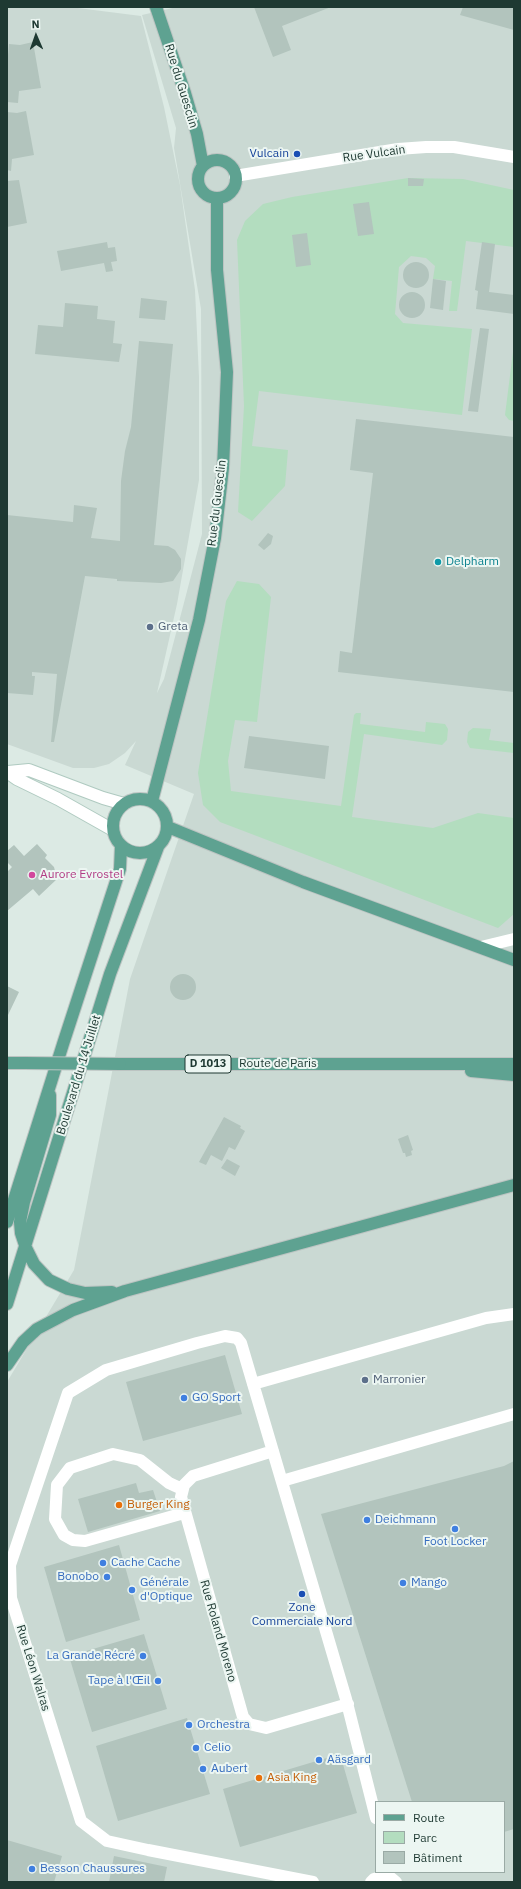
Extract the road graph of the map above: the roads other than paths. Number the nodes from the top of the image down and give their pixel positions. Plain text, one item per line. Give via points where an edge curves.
1 (156, 7) edge
2 (514, 157) edge
3 (203, 166) junction
4 (235, 176) junction
5 (217, 198) junction
6 (7, 772) edge
7 (152, 801) junction
8 (124, 804) junction
9 (168, 827) junction
10 (113, 830) junction
11 (121, 845) junction
12 (158, 847) junction
13 (514, 939) edge
14 (481, 947) junction
15 (514, 960) edge
16 (7, 1063) edge
17 (514, 1064) edge
18 (412, 1065) junction
19 (514, 1075) edge
20 (50, 1083) junction
21 (514, 1186) edge
22 (7, 1222) edge
23 (26, 1248) junction
24 (125, 1291) junction
25 (7, 1304) edge
26 (514, 1314) edge
27 (7, 1365) edge
28 (253, 1384) junction
29 (514, 1414) edge
30 (273, 1451) junction
31 (42, 1470) junction
32 (282, 1481) junction
33 (57, 1485) junction
34 (182, 1489) junction
35 (184, 1513) junction
36 (348, 1704) junction
37 (375, 1814) edge
38 (376, 1877) edge
39 (313, 1882) edge
40 (396, 1882) edge

1 - 3 main road, Rue du Guesclin via 185,93
2 - 4 street, Rue Vulcain via 454,147 426,147 398,149
3 - 4 main road via 216,160 222,161 228,164
3 - 5 main road via 199,171 198,184 205,194
4 - 5 main road via 229,194
5 - 7 main road, Rue du Guesclin via 217,270 227,372 217,523 199,620
6 - 8 street via 29,770
6 - 10 street
7 - 8 main road via 137,798
7 - 9 main road via 164,811
8 - 10 main road via 115,816
9 - 12 main road via 167,835
9 - 14 main road via 303,882
10 - 11 main road
11 - 12 main road via 128,850 143,853
11 - 20 main road, Boulevard du 14 Juillet via 120,869
12 - 23 main road, Boulevard du 14 Juillet via 110,974
13 - 14 street
14 - 15 main road
16 - 18 main road, Route de Paris / D 1013, bridge
17 - 18 main road, Route de Paris / D 1013
18 - 19 main road, Route de Paris / D 1013
20 - 22 main road, Boulevard du 14 Juillet
20 - 23 main road via 50,1115 20,1222
21 - 24 main road
23 - 24 main road via 34,1264 49,1280 68,1289 85,1293
23 - 25 main road, Boulevard du 14 Juillet
24 - 27 main road via 73,1310 37,1329 23,1342
26 - 28 street via 486,1318
28 - 30 street
28 - 31 street, Rue Léon Walras via 240,1343 237,1338 225,1336 106,1370 68,1393
29 - 32 street
30 - 32 street
30 - 34 street via 193,1476
31 - 33 street
31 - 39 street, Rue Léon Walras via 10,1565 11,1598 81,1821 107,1841
32 - 36 street
33 - 34 street via 70,1468 113,1454 140,1460 169,1483
33 - 35 street via 55,1519 64,1535 73,1540 85,1541
34 - 35 street, Rue Roland Moreno
35 - 36 street, Rue Roland Moreno via 243,1717 249,1724 266,1728
36 - 37 street
38 - 40 street via 390,1877

